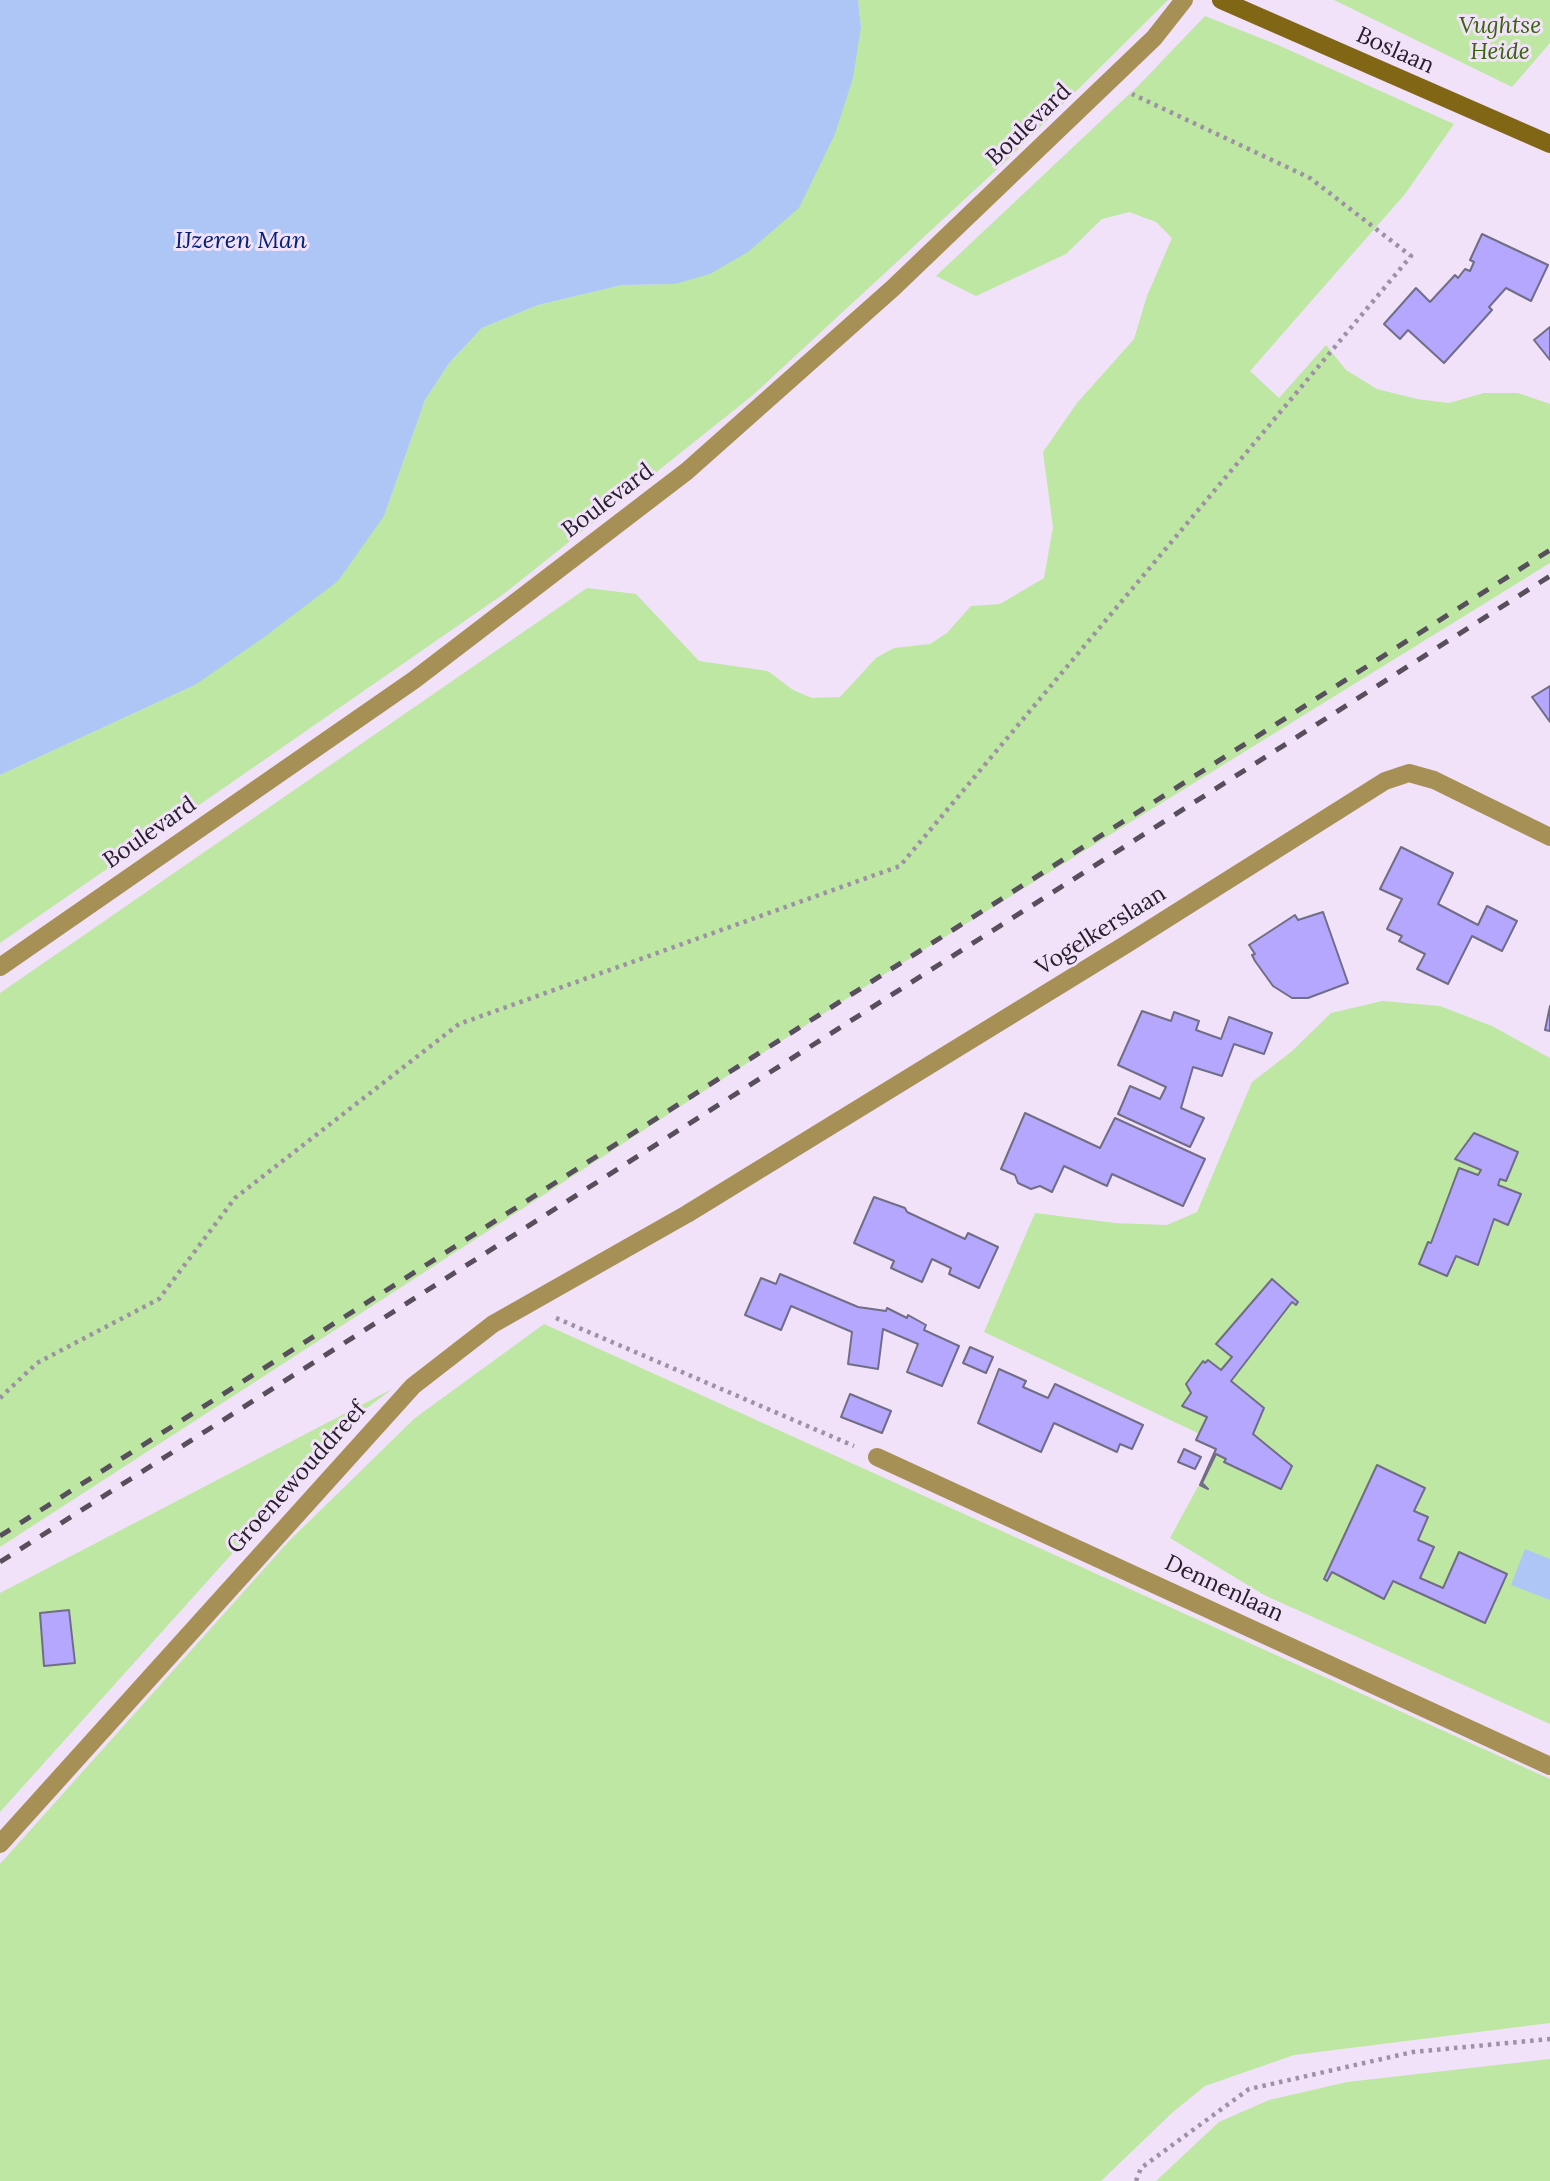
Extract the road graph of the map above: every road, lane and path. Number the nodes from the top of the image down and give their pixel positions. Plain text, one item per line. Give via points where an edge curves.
1 (1184, 0) edge
2 (1221, 0) edge
3 (1109, 83) junction
4 (1550, 144) edge
5 (1550, 837) edge
6 (0, 967) edge
7 (687, 1214) joint
8 (527, 1306) junction
9 (0, 1398) edge
10 (877, 1457) joint
11 (1550, 1766) edge
12 (0, 1843) edge
13 (1550, 2039) edge
14 (1136, 2181) edge

1 - 3 street, Boulevard
2 - 4 main road, Boslaan
3 - 6 street, Boulevard via 893,288 687,471 414,680
3 - 9 path via 1310,178 1411,256 901,866 459,1024 235,1198 159,1299 37,1363
5 - 7 street, Vogelkerslaan via 1434,780 1409,773 1385,781
7 - 8 street, Groenewouddreef
8 - 10 path
8 - 12 street, Groenewouddreef via 493,1324 413,1386
10 - 11 street, Dennenlaan
13 - 14 path via 1413,2052 1249,2089 1141,2168

